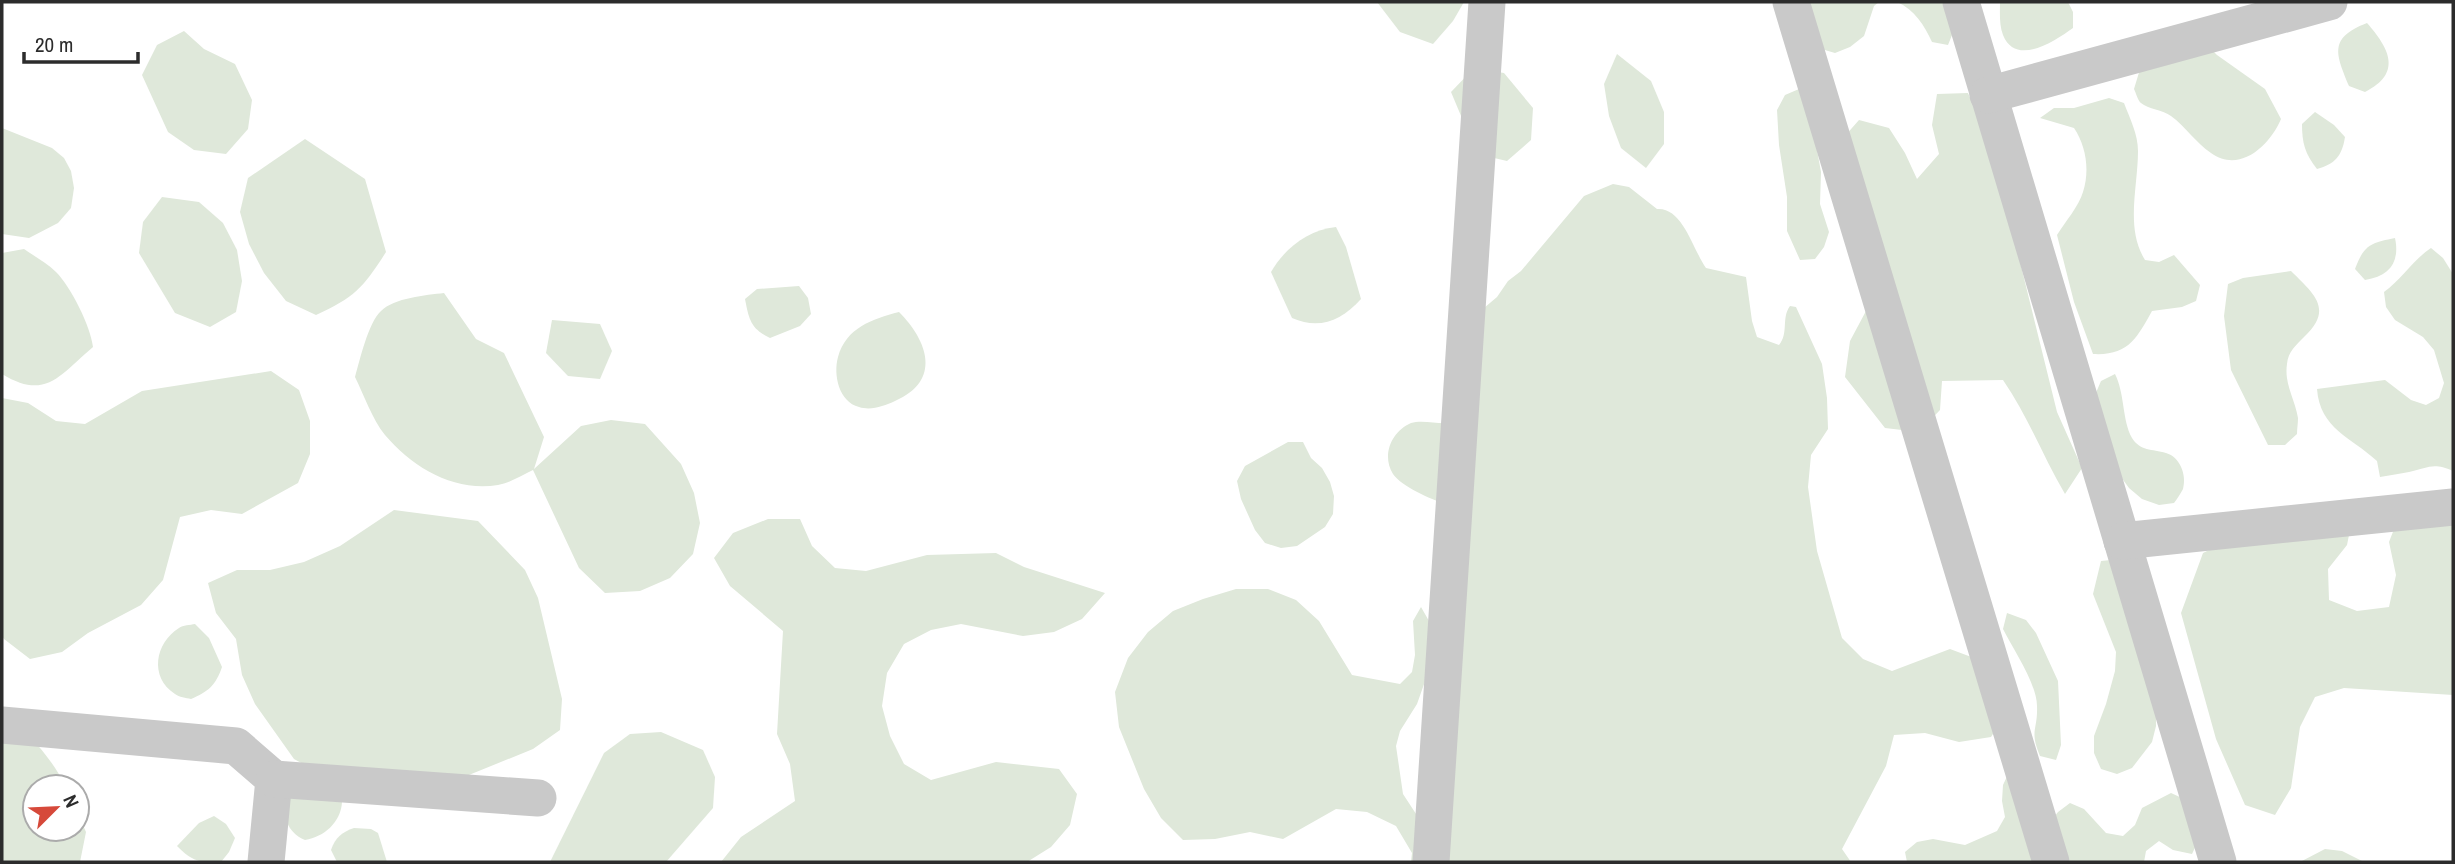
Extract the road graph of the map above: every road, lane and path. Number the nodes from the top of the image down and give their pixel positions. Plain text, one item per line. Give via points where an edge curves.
1 (1487, 2) edge
2 (1791, 2) edge
3 (1961, 2) edge
4 (2329, 2) edge
5 (1988, 95) junction
6 (2453, 507) edge
7 (2122, 541) junction
8 (2, 725) edge
9 (274, 779) junction
10 (538, 798) dead end
11 (266, 862) edge
12 (1431, 862) edge
13 (2051, 862) edge
14 (2218, 862) edge

1 - 12 street
2 - 13 street
3 - 5 street
4 - 5 street
5 - 7 street
6 - 7 street
7 - 14 street
8 - 9 street via 236,746
9 - 10 street
9 - 11 street

